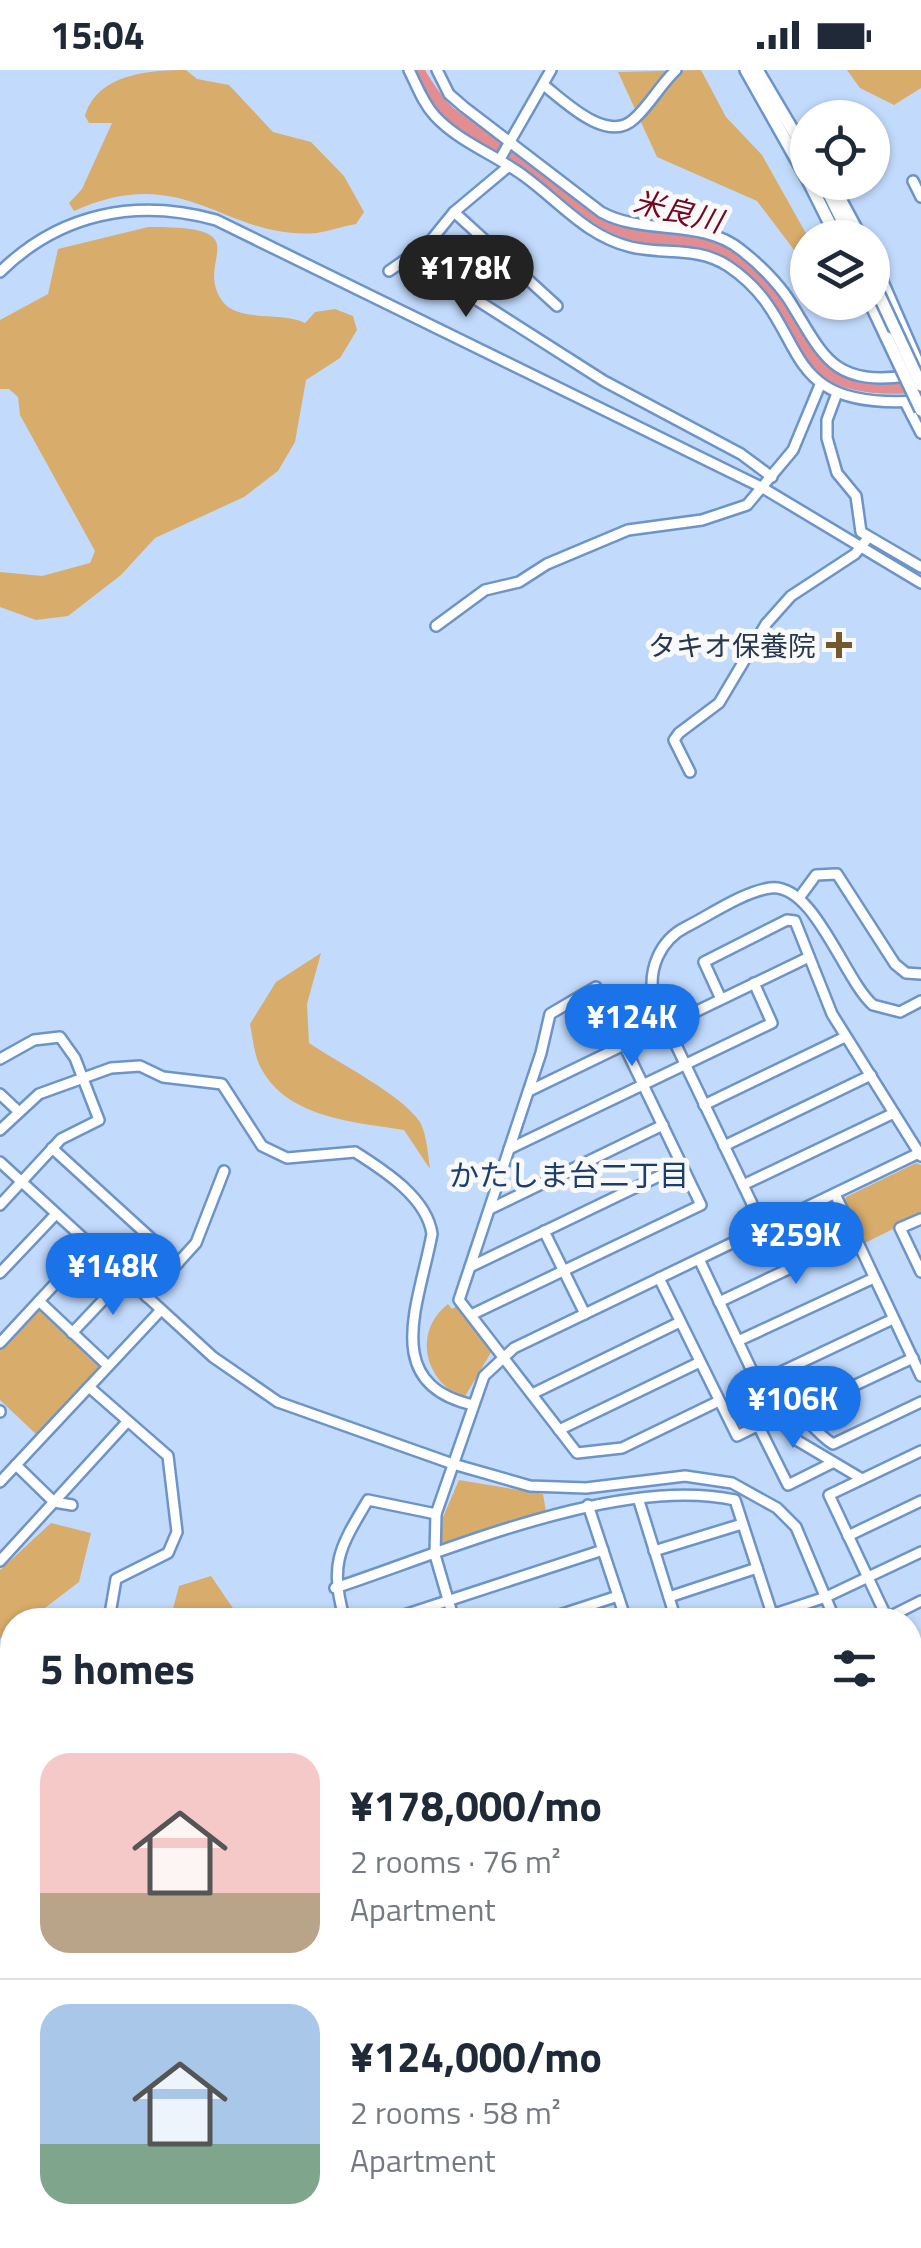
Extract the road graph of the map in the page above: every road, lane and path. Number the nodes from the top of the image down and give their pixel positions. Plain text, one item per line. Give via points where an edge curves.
1 (409, 70) edge
2 (437, 70) edge
3 (552, 70) edge
4 (676, 70) edge
5 (754, 70) edge
6 (544, 86) junction
7 (790, 118) edge
8 (790, 127) edge
9 (790, 135) edge
10 (790, 137) edge
11 (512, 143) junction
12 (504, 160) junction
13 (913, 181) dead end
14 (921, 197) edge
15 (454, 212) junction
16 (411, 258) junction
17 (389, 271) dead end
18 (0, 272) edge
19 (890, 299) edge
20 (557, 306) dead end
21 (890, 319) edge
22 (878, 320) edge
23 (885, 320) edge
24 (921, 372) edge
25 (820, 385) junction
26 (921, 386) edge
27 (838, 393) junction
28 (921, 399) edge
29 (906, 402) junction
30 (921, 410) edge
31 (921, 433) edge
32 (772, 477) junction
33 (763, 488) junction
34 (865, 542) junction
35 (921, 567) edge
36 (921, 583) edge
37 (436, 626) dead end
38 (690, 772) dead end
39 (800, 898) junction
40 (809, 957) junction
41 (921, 974) edge
42 (754, 984) junction
43 (722, 999) junction
44 (921, 1000) edge
45 (666, 1026) junction
46 (845, 1038) junction
47 (624, 1045) junction
48 (0, 1059) edge
49 (685, 1065) junction
50 (871, 1075) junction
51 (82, 1076) junction
52 (643, 1085) junction
53 (529, 1091) junction
54 (0, 1094) edge
55 (704, 1105) junction
56 (18, 1111) junction
57 (894, 1113) junction
58 (663, 1125) junction
59 (0, 1130) edge
60 (724, 1146) junction
61 (52, 1148) junction
62 (509, 1150) junction
63 (920, 1155) edge
64 (0, 1162) edge
65 (682, 1165) junction
66 (224, 1171) dead end
67 (22, 1182) junction
68 (743, 1185) junction
69 (835, 1194) junction
70 (0, 1205) edge
71 (489, 1209) junction
72 (56, 1214) junction
73 (921, 1218) edge
74 (544, 1232) junction
75 (748, 1236) junction
76 (856, 1237) junction
77 (91, 1246) junction
78 (699, 1259) junction
79 (178, 1264) junction
80 (470, 1267) junction
81 (564, 1271) junction
82 (921, 1272) edge
83 (0, 1273) edge
84 (125, 1277) junction
85 (659, 1278) junction
86 (874, 1278) junction
87 (146, 1297) junction
88 (39, 1301) junction
89 (719, 1302) junction
90 (161, 1310) junction
91 (584, 1314) junction
92 (471, 1315) junction
93 (894, 1319) junction
94 (680, 1322) junction
95 (72, 1333) junction
96 (738, 1341) junction
97 (0, 1343) edge
98 (502, 1356) junction
99 (912, 1358) junction
100 (700, 1362) junction
101 (108, 1366) junction
102 (921, 1376) edge
103 (760, 1382) junction
104 (89, 1387) junction
105 (532, 1394) junction
106 (719, 1401) junction
107 (921, 1402) edge
108 (473, 1406) junction
109 (800, 1411) junction
110 (127, 1422) junction
111 (758, 1426) junction
112 (559, 1430) junction
113 (921, 1451) edge
114 (832, 1463) junction
115 (452, 1464) junction
116 (16, 1465) junction
117 (862, 1480) junction
118 (0, 1482) edge
119 (921, 1500) edge
120 (638, 1501) junction
121 (54, 1502) junction
122 (72, 1505) dead end
123 (588, 1506) junction
124 (436, 1514) junction
125 (742, 1524) junction
126 (848, 1536) junction
127 (603, 1550) junction
128 (654, 1552) junction
129 (921, 1552) edge
130 (436, 1555) junction
131 (0, 1561) edge
132 (757, 1568) junction
133 (868, 1578) junction
134 (335, 1588) junction
135 (618, 1596) junction
136 (669, 1597) junction
137 (826, 1597) junction
138 (448, 1601) junction
139 (111, 1608) edge
140 (341, 1608) edge
141 (429, 1608) edge
142 (450, 1608) edge
143 (591, 1608) edge
144 (622, 1608) edge
145 (672, 1608) edge
146 (770, 1608) edge
147 (797, 1608) edge
148 (831, 1608) edge
149 (882, 1608) edge

1 - 12 street via 432,114
2 - 11 street via 449,94
3 - 6 street
4 - 6 street via 631,123 617,127 583,116
5 - 7 main road
5 - 8 main road
5 - 9 main road
5 - 10 main road
6 - 11 street
11 - 12 street
11 - 24 street via 612,218 737,247 783,291 817,350 838,369 890,378
12 - 15 street
12 - 25 street via 605,238 726,265 760,296
13 - 14 street
15 - 16 street
15 - 20 street
16 - 17 street
16 - 32 street via 589,372
18 - 33 street via 51,233 102,213 148,209 206,218
19 - 24 main road, bridge
21 - 26 main road, bridge
22 - 30 main road, bridge
23 - 28 main road, bridge
25 - 27 street
25 - 32 street via 801,436
27 - 29 street
27 - 34 street via 827,420 828,446 856,496
28 - 29 street
29 - 31 street
32 - 33 street
33 - 34 street
33 - 37 street via 738,510 628,530 518,582 485,590
34 - 35 street
34 - 36 street
34 - 38 street via 791,596 766,624 719,703 679,733 674,740
39 - 41 street via 818,873 836,874 895,964
39 - 44 street via 870,1003 900,1012
39 - 45 street via 781,888 763,890 671,938 651,984
40 - 42 street
40 - 43 street via 795,922 787,920 710,956 704,962
40 - 46 street
42 - 43 street
42 - 49 street via 772,1023
43 - 45 street
45 - 49 street
46 - 50 street
46 - 55 street
47 - 52 street
47 - 53 street
47 - 53 street via 596,987 550,1014
48 - 51 street via 48,1035 60,1036
49 - 52 street
49 - 55 street
50 - 57 street
50 - 60 street
51 - 56 street
51 - 61 street via 98,1120
51 - 108 street via 140,1066 163,1077 222,1084 262,1146 288,1158 344,1150 370,1162 430,1217 411,1356 431,1390
52 - 58 street
52 - 62 street
53 - 62 street
54 - 56 street
55 - 60 street
56 - 59 street
57 - 63 street
57 - 68 street
58 - 65 street
58 - 71 street
60 - 68 street
61 - 67 street
61 - 79 street
62 - 71 street
63 - 69 street
64 - 67 street
65 - 74 street
65 - 81 street via 701,1205
66 - 79 street via 206,1226
67 - 70 street
67 - 72 street
68 - 75 street via 757,1217
69 - 75 street
69 - 76 street
71 - 80 street
72 - 77 street
72 - 83 street
73 - 82 street via 900,1228
74 - 80 street
74 - 81 street
75 - 78 street
76 - 86 street
76 - 89 street
77 - 84 street
77 - 88 street
78 - 85 street
78 - 89 street
79 - 87 street
80 - 92 street via 459,1300
81 - 91 street
81 - 92 street
84 - 87 street
84 - 95 street
85 - 91 street
85 - 94 street
86 - 93 street
86 - 96 street
87 - 90 street
88 - 95 street
88 - 97 street
89 - 96 street
90 - 101 street
90 - 115 street via 232,1373 278,1402
91 - 98 street
92 - 98 street
93 - 99 street
93 - 103 street
94 - 100 street
94 - 105 street
95 - 101 street
96 - 103 street
98 - 105 street
98 - 108 street via 488,1370
99 - 102 street
99 - 109 street
100 - 106 street
100 - 112 street
101 - 104 street
103 - 109 street
104 - 110 street
104 - 116 street
105 - 112 street
106 - 111 street via 736,1436
106 - 112 street via 622,1448 577,1453
107 - 109 street via 833,1444 810,1429
108 - 115 street
110 - 121 street
110 - 139 street via 168,1456 177,1532 168,1553 116,1579
111 - 114 street via 777,1416 798,1441
111 - 114 street via 788,1484
113 - 117 street
114 - 117 street
115 - 124 street
115 - 137 street via 530,1486 586,1488 686,1476 732,1483 777,1508 796,1528
116 - 118 street
116 - 121 street
117 - 126 street via 829,1495
119 - 126 street
120 - 123 street
120 - 125 street via 705,1493 735,1500
120 - 128 street
121 - 122 street
121 - 131 street
123 - 127 street
123 - 130 street
124 - 130 street
124 - 134 street via 368,1500 338,1549
125 - 128 street
125 - 132 street
126 - 133 street
127 - 135 street
127 - 138 street
128 - 136 street
129 - 133 street
130 - 134 street
130 - 138 street
132 - 136 street
132 - 146 street
133 - 137 street
133 - 149 street
134 - 140 street
135 - 143 street
135 - 144 street
136 - 145 street
137 - 147 street
137 - 148 street
138 - 141 street
138 - 142 street

